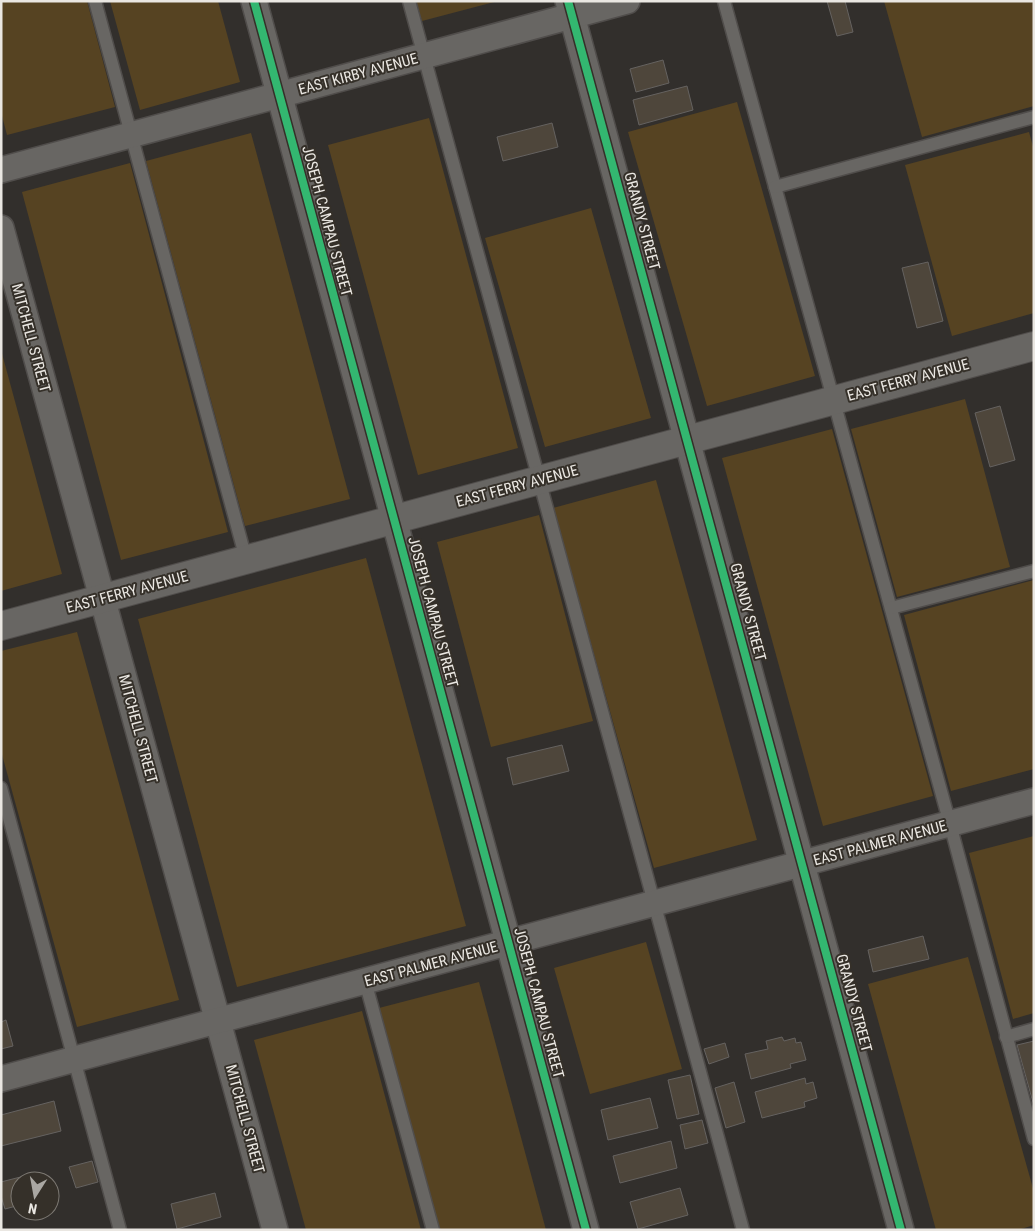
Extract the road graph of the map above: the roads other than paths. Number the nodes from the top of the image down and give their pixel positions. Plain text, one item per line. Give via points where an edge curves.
1 (96, 1) edge
2 (254, 1) edge
3 (410, 1) edge
4 (627, 1) edge
5 (724, 1) edge
6 (570, 9) edge
7 (424, 56) junction
8 (279, 95) junction
9 (1034, 117) edge
10 (132, 135) junction
11 (1, 170) edge
12 (775, 187) junction
13 (1, 228) edge
14 (1034, 346) edge
15 (833, 400) junction
16 (687, 440) junction
17 (539, 480) junction
18 (394, 519) junction
19 (246, 559) junction
20 (1034, 571) edge
21 (102, 599) junction
22 (891, 608) junction
23 (1, 626) edge
24 (1, 788) edge
25 (1034, 801) edge
26 (950, 824) junction
27 (802, 864) junction
28 (654, 904) junction
29 (508, 943) junction
30 (365, 981) junction
31 (218, 1021) junction
32 (1034, 1029) edge
33 (1006, 1037) junction
34 (74, 1059) junction
35 (1, 1079) edge
36 (1034, 1139) edge
37 (120, 1230) edge
38 (275, 1230) edge
39 (434, 1230) edge
40 (586, 1230) edge
41 (743, 1230) edge
42 (901, 1230) edge

1 - 10 lane
2 - 8 street, JOSEPH CAMPAU STREET
3 - 7 lane
4 - 6 street, EAST KIRBY AVENUE
5 - 12 lane
6 - 7 street, EAST KIRBY AVENUE
6 - 16 street, GRANDY STREET
7 - 8 street, EAST KIRBY AVENUE
7 - 17 lane
8 - 10 street, EAST KIRBY AVENUE
8 - 18 street, JOSEPH CAMPAU STREET
9 - 12 lane
10 - 11 street, EAST KIRBY AVENUE
10 - 19 lane
12 - 15 lane
13 - 21 street, MITCHELL STREET
14 - 15 street, EAST FERRY AVENUE
15 - 16 street, EAST FERRY AVENUE
15 - 22 lane
16 - 17 street, EAST FERRY AVENUE
16 - 27 street, GRANDY STREET
17 - 18 street, EAST FERRY AVENUE
17 - 28 lane
18 - 19 street, EAST FERRY AVENUE
18 - 29 street, JOSEPH CAMPAU STREET
19 - 21 street, EAST FERRY AVENUE
20 - 22 lane
21 - 23 street, EAST FERRY AVENUE
21 - 31 street, MITCHELL STREET
22 - 26 lane
24 - 34 lane
25 - 26 street, EAST PALMER AVENUE
26 - 27 street, EAST PALMER AVENUE
26 - 33 lane
27 - 28 street, EAST PALMER AVENUE
27 - 42 street, GRANDY STREET
28 - 29 street, EAST PALMER AVENUE
28 - 41 lane
29 - 30 street, EAST PALMER AVENUE
29 - 40 street, JOSEPH CAMPAU STREET
30 - 31 street, EAST PALMER AVENUE
30 - 39 lane
31 - 34 street, EAST PALMER AVENUE
31 - 38 street, MITCHELL STREET
32 - 33 lane
33 - 36 lane
34 - 35 street, EAST PALMER AVENUE
34 - 37 lane

